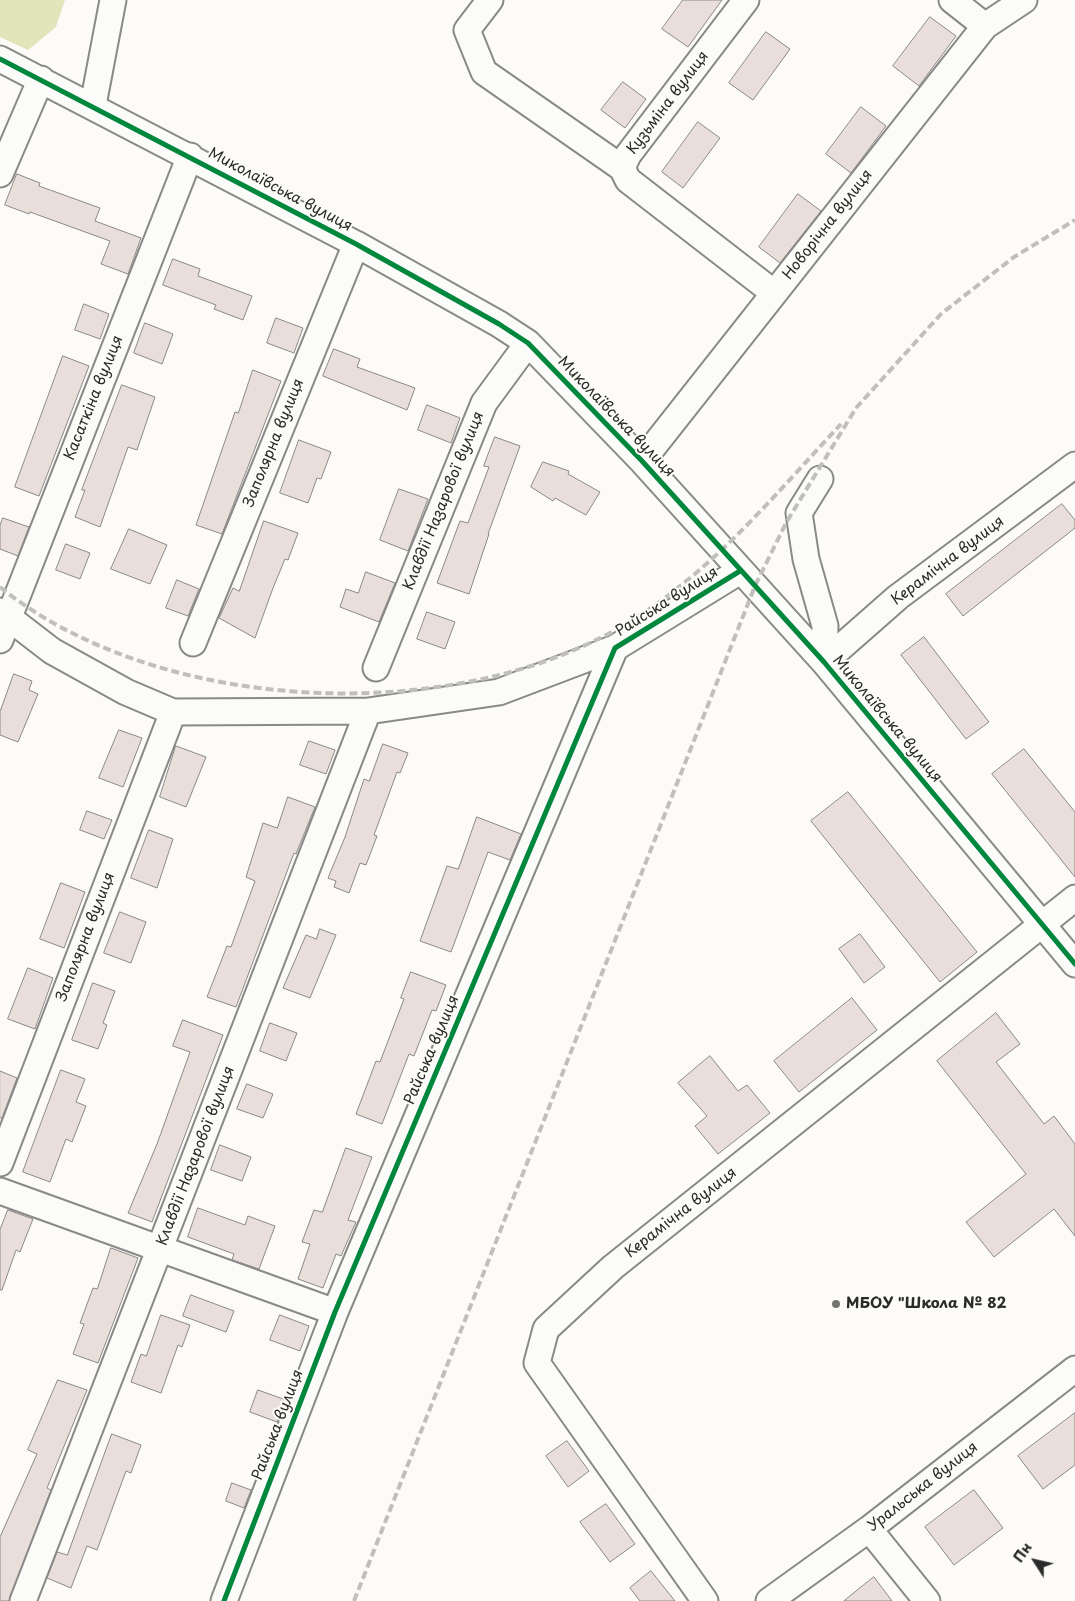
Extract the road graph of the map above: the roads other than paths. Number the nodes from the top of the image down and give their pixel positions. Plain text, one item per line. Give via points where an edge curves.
1 (113, 0) edge
2 (490, 0) edge
3 (746, 0) edge
4 (952, 0) edge
5 (1024, 0) edge
6 (985, 26) junction
7 (0, 59) edge
8 (41, 78) junction
9 (93, 105) junction
10 (190, 156) junction
11 (622, 168) junction
12 (0, 174) edge
13 (356, 244) junction
14 (774, 293) junction
15 (528, 343) junction
16 (642, 461) junction
17 (1075, 464) edge
18 (820, 479) dead end
19 (740, 571) junction
20 (3, 623) edge
21 (193, 643) dead end
22 (615, 648) junction
23 (824, 662) junction
24 (376, 668) dead end
25 (368, 711) junction
26 (173, 712) junction
27 (1075, 898) edge
28 (1042, 924) junction
29 (1075, 964) edge
30 (0, 1163) edge
31 (0, 1191) edge
32 (160, 1250) junction
33 (335, 1312) junction
34 (1075, 1369) edge
35 (869, 1529) junction
36 (23, 1601) edge
37 (224, 1601) edge
38 (705, 1601) edge
39 (769, 1601) edge
40 (927, 1601) edge

1 - 9 street
2 - 11 street via 468,30 484,72
3 - 11 street, Кузьміна вулиця via 628,155
4 - 6 street
5 - 6 street, Новорічна вулиця
6 - 14 street, Новорічна вулиця
7 - 8 street, Миколаївська вулиця
8 - 9 street, Миколаївська вулиця
8 - 12 street
9 - 10 street, Миколаївська вулиця
10 - 13 street, Миколаївська вулиця
10 - 20 street, Касаткіна вулиця
11 - 14 street, Кузьміна вулиця via 628,180
13 - 15 street, Миколаївська вулиця
13 - 21 street, Заполярна вулиця
14 - 16 street, Новорічна вулиця
15 - 16 street, Миколаївська вулиця
15 - 24 street, Клавдії Назарової вулиця via 484,403
16 - 19 street, Миколаївська вулиця
17 - 23 street, Керамічна вулиця via 898,597
18 - 23 street via 799,513 806,558 825,626
19 - 22 street, Райська вулиця
19 - 23 street, Миколаївська вулиця
20 - 26 street via 126,692
22 - 25 street via 499,692
22 - 33 street, Райська вулиця
23 - 28 street, Миколаївська вулиця
25 - 26 street
25 - 32 street, Клавдії Назарової вулиця
26 - 30 street, Заполярна вулиця
27 - 28 street, Керамічна вулиця
28 - 29 street, Миколаївська вулиця
28 - 38 street, Керамічна вулиця via 613,1267 546,1329 537,1363
31 - 32 street
32 - 33 street
32 - 36 street, Клавдії Назарової вулиця
33 - 37 street, Райська вулиця
34 - 35 street, Уральська вулиця
35 - 39 street, Уральська вулиця
35 - 40 street

